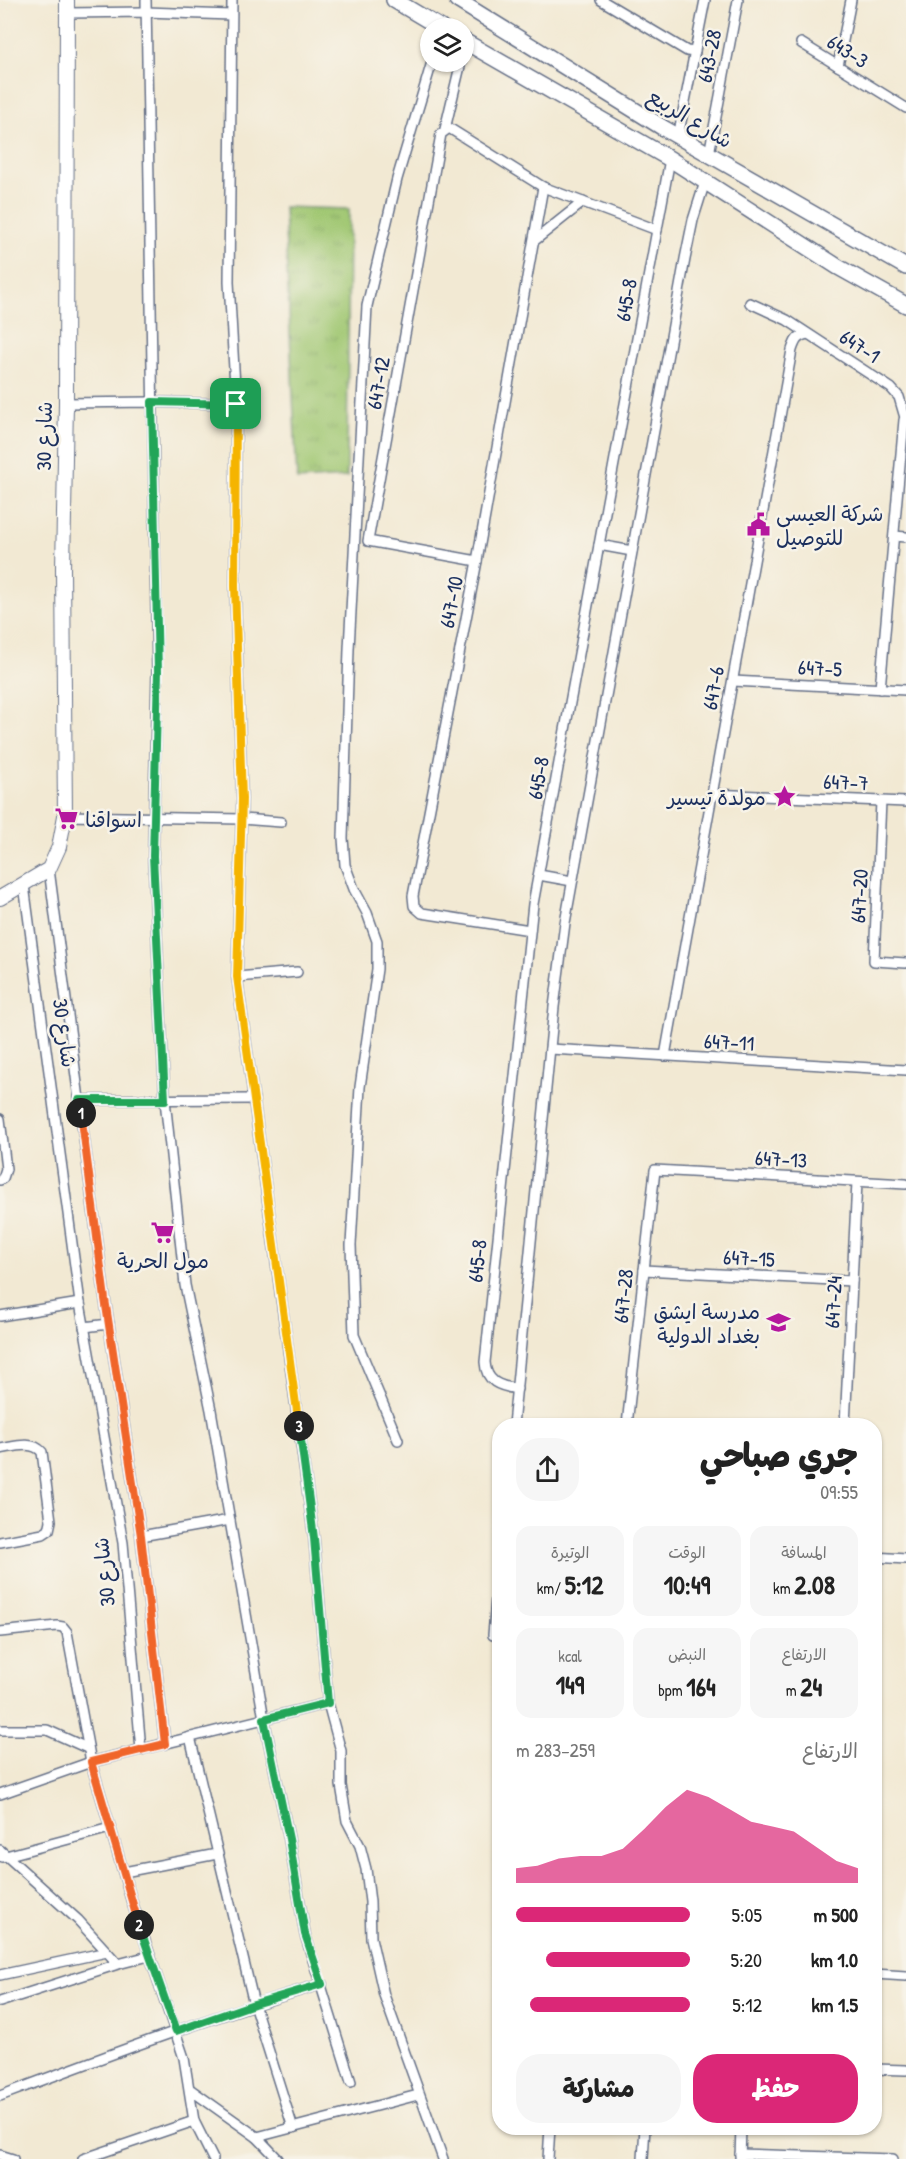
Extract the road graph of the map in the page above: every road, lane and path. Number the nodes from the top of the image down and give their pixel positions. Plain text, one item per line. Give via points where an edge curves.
1 (146, 0) edge
2 (232, 0) edge
3 (394, 0) edge
4 (457, 0) edge
5 (705, 0) edge
6 (738, 0) edge
7 (851, 0) edge
8 (605, 1) edge
9 (68, 7) edge
10 (146, 12) junction
11 (231, 15) junction
12 (424, 18) edge
13 (801, 43) dead end
14 (474, 51) edge
15 (695, 52) junction
16 (838, 66) junction
17 (429, 72) edge
18 (459, 72) edge
19 (906, 108) edge
20 (447, 129) junction
21 (678, 137) junction
22 (709, 154) junction
23 (669, 159) junction
24 (705, 182) junction
25 (543, 187) junction
26 (583, 202) junction
27 (657, 230) junction
28 (534, 241) junction
29 (906, 267) edge
30 (750, 303) dead end
31 (906, 305) edge
32 (807, 334) junction
33 (152, 402) junction
34 (66, 403) junction
35 (236, 404) junction
36 (905, 420) edge
37 (894, 536) junction
38 (906, 537) edge
39 (599, 545) junction
40 (632, 551) junction
41 (477, 561) junction
42 (733, 681) junction
43 (880, 689) junction
44 (906, 690) edge
45 (712, 794) junction
46 (881, 801) junction
47 (906, 802) edge
48 (65, 816) junction
49 (154, 818) junction
50 (242, 819) junction
51 (281, 822) dead end
52 (49, 869) junction
53 (539, 875) junction
54 (572, 881) junction
55 (24, 885) junction
56 (0, 898) edge
57 (530, 930) junction
58 (906, 963) edge
59 (297, 972) dead end
60 (237, 977) junction
61 (550, 1049) junction
62 (665, 1056) junction
63 (906, 1070) edge
64 (254, 1099) junction
65 (79, 1100) junction
66 (165, 1100) junction
67 (0, 1119) edge
68 (655, 1170) joint
69 (0, 1180) edge
70 (857, 1182) junction
71 (906, 1184) edge
72 (644, 1270) junction
73 (852, 1281) junction
74 (80, 1303) junction
75 (0, 1316) edge
76 (109, 1324) junction
77 (84, 1327) junction
78 (516, 1389) junction
79 (514, 1418) edge
80 (628, 1418) edge
81 (845, 1418) edge
82 (398, 1440) dead end
83 (0, 1449) edge
84 (230, 1520) junction
85 (141, 1536) junction
86 (0, 1542) edge
87 (882, 1558) edge
88 (906, 1559) edge
89 (0, 1632) edge
90 (328, 1703) junction
91 (264, 1719) junction
92 (0, 1730) edge
93 (190, 1737) junction
94 (165, 1744) junction
95 (87, 1748) junction
96 (141, 1750) junction
97 (91, 1762) junction
98 (0, 1794) edge
99 (110, 1828) junction
100 (217, 1854) junction
101 (2, 1855) edge
102 (124, 1872) junction
103 (107, 1952) junction
104 (149, 1956) junction
105 (118, 1964) junction
106 (882, 1974) edge
107 (0, 1975) edge
108 (906, 1976) edge
109 (322, 1984) junction
110 (0, 2002) edge
111 (254, 2004) junction
112 (176, 2031) junction
113 (882, 2069) edge
114 (906, 2070) edge
115 (351, 2082) dead end
116 (191, 2090) junction
117 (418, 2095) junction
118 (0, 2096) edge
119 (194, 2121) junction
120 (293, 2128) junction
121 (550, 2135) edge
122 (645, 2135) edge
123 (741, 2135) edge
124 (257, 2137) junction
125 (0, 2155) edge
126 (740, 2156) edge
127 (13, 2159) edge
128 (83, 2159) edge
129 (213, 2159) edge
130 (278, 2159) edge
131 (443, 2159) edge
132 (548, 2159) edge
133 (644, 2159) edge
134 (893, 2159) edge

1 - 10 street
2 - 11 street
3 - 12 main road
4 - 21 main road, شارع الربيع
5 - 15 street, 643-28
6 - 22 street, 643-28
7 - 16 street
8 - 15 street via 687,51
9 - 10 street
9 - 34 street, شارع 30
10 - 11 street
10 - 33 street
11 - 35 street via 229,282
13 - 16 street, 643-3
14 - 23 main road
15 - 21 street, 643-28
16 - 19 street, 643-3
17 - 82 street via 397,179 367,306 343,838 345,865 377,940 377,969 359,1098 351,1245 354,1335
18 - 20 street
20 - 25 street
20 - 41 street, 647-12 via 441,134 368,541
21 - 22 main road, شارع الربيع
22 - 29 main road, شارع الربيع
23 - 24 main road
23 - 27 street, 645-8
24 - 31 main road via 838,267
24 - 40 street via 685,259
25 - 26 street
25 - 28 street, 647-10
26 - 27 street
26 - 28 street
27 - 39 street, 645-8
28 - 41 street, 647-10
30 - 32 street, 647-1
32 - 36 street, 647-1 via 891,388 899,397
32 - 42 street, 647-6 via 795,339 792,350
33 - 34 street
33 - 35 street
33 - 49 street via 158,672
34 - 48 street, شارع 30
35 - 50 street via 235,586
36 - 37 street
37 - 38 street
37 - 43 street
39 - 40 street
39 - 53 street, 645-8
40 - 54 street
41 - 57 street, 647-10 via 414,906 422,913
42 - 43 street, 647-5
42 - 45 street, 647-6
43 - 44 street, 647-5
45 - 46 street, 647-7
45 - 62 street, 647-6
46 - 47 street, 647-7
46 - 58 street, 647-20 via 874,961
48 - 49 street
48 - 52 street, شارع 30 via 59,847
49 - 50 street
49 - 66 street
50 - 51 street
50 - 60 street
52 - 55 street
52 - 65 street, شارع 30
53 - 54 street
53 - 57 street, 645-8
54 - 61 street
55 - 56 street
55 - 74 street, شارع 30
57 - 78 street, 645-8 via 485,1362 492,1381
59 - 60 street
60 - 64 street
61 - 62 street, 647-11
61 - 78 street
62 - 63 street, 647-11
64 - 66 street
64 - 90 street via 314,1538
65 - 66 street
65 - 76 street, شارع 30
66 - 84 street via 184,1285 212,1410
67 - 69 street via 6,1168
68 - 70 street, 647-13
68 - 72 street, 647-28
70 - 71 street, 647-13
70 - 73 street, 647-24
72 - 73 street, 647-15
72 - 80 street, 647-28
73 - 81 street, 647-24
74 - 75 street
74 - 77 street, شارع 30
76 - 77 street
76 - 85 street, شارع 30
77 - 96 street, شارع 30 via 123,1542
78 - 79 street
83 - 86 street via 30,1444 42,1452 51,1521 49,1530 43,1534
84 - 85 street
84 - 91 street
85 - 94 street, شارع 30
87 - 88 street
89 - 95 street via 57,1626 67,1632
90 - 91 street
90 - 117 street via 341,1751 347,1821 366,1869 372,1938 384,1995
91 - 93 street
91 - 109 street via 305,1934
92 - 95 street via 47,1730
93 - 94 street
93 - 100 street
94 - 96 street
95 - 97 street
96 - 97 street
97 - 98 street
97 - 99 street
99 - 101 street
99 - 102 street
100 - 102 street
100 - 111 street
101 - 103 street via 78,1920
102 - 104 street
103 - 105 street
103 - 107 street
104 - 105 street
104 - 112 street
105 - 110 street
106 - 108 street
109 - 111 street
109 - 115 street
111 - 112 street
111 - 120 street
112 - 116 street
112 - 118 street
113 - 114 street
116 - 119 street
116 - 124 street
117 - 120 street
117 - 131 street
119 - 128 street
119 - 129 street
120 - 124 street
121 - 132 street
122 - 133 street
123 - 126 street
124 - 130 street
125 - 127 street
126 - 134 street

